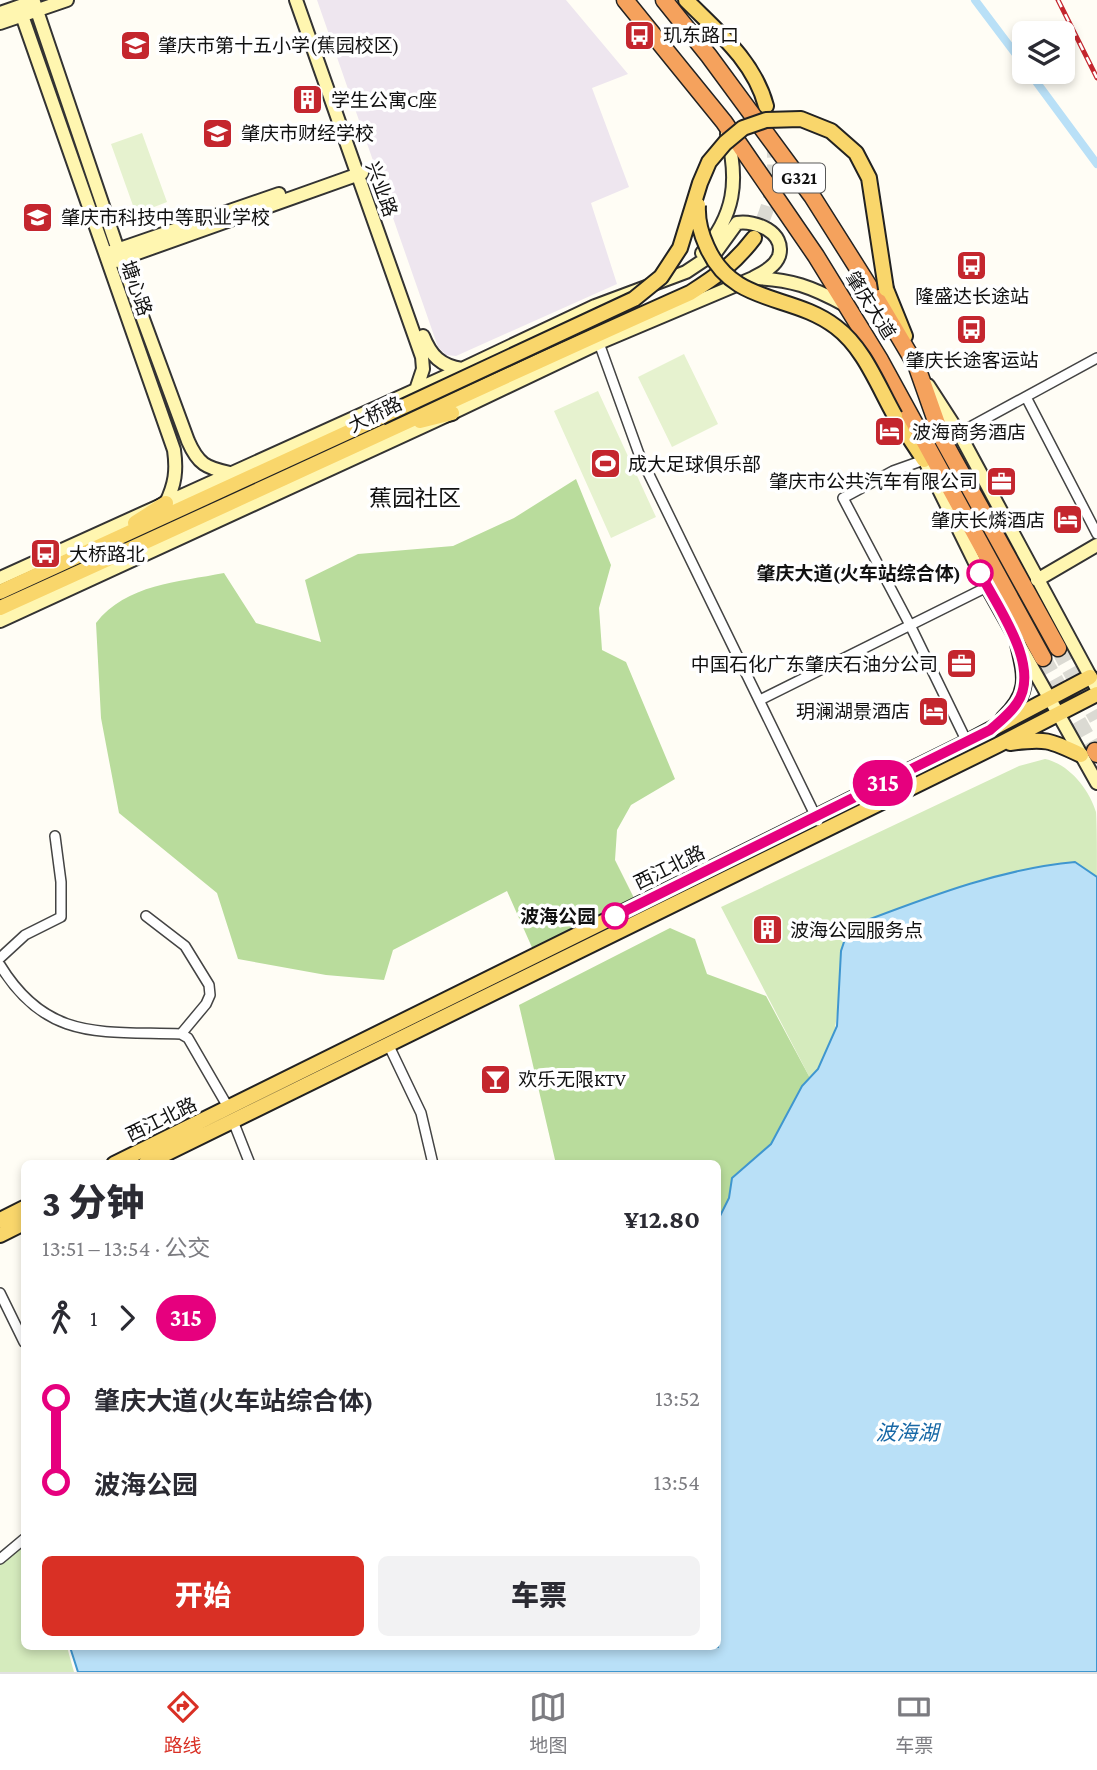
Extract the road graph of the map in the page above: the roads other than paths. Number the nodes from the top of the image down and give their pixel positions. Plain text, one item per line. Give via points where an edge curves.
1 (67, 0) edge
2 (296, 0) edge
3 (305, 0) edge
4 (625, 0) edge
5 (664, 0) edge
6 (686, 0) edge
7 (36, 4) edge
8 (20, 11) junction
9 (0, 13) edge
10 (0, 23) edge
11 (766, 106) dead end
12 (724, 122) junction
13 (359, 170) junction
14 (700, 183) junction
15 (754, 238) tunnel mouth
16 (120, 254) junction
17 (106, 259) junction
18 (686, 272) junction
19 (753, 278) junction
20 (846, 305) junction
21 (599, 343) junction
22 (1097, 358) edge
23 (917, 367) junction
24 (463, 369) junction
25 (416, 390) junction
26 (901, 397) junction
27 (1026, 397) junction
28 (452, 413) junction
29 (959, 433) junction
30 (335, 439) junction
31 (362, 442) junction
32 (278, 453) junction
33 (924, 460) junction
34 (230, 474) junction
35 (166, 503) junction
36 (1097, 534) edge
37 (1097, 545) edge
38 (93, 550) junction
39 (0, 578) edge
40 (1037, 580) junction
41 (987, 587) junction
42 (0, 592) edge
43 (18, 600) junction
44 (0, 608) edge
45 (0, 614) edge
46 (0, 621) edge
47 (910, 625) junction
48 (1018, 644) junction
49 (1058, 648) tunnel mouth
50 (1043, 658) tunnel mouth
51 (1095, 686) edge
52 (1049, 699) junction
53 (760, 700) junction
54 (1058, 714) junction
55 (990, 730) junction
56 (967, 742) junction
57 (998, 745) junction
58 (1091, 753) edge
59 (1097, 783) edge
60 (816, 816) junction
61 (824, 831) junction
62 (55, 836) dead end
63 (146, 916) dead end
64 (0, 958) edge
65 (0, 965) edge
66 (442, 1010) junction
67 (181, 1034) junction
68 (389, 1045) junction
69 (230, 1114) junction
70 (123, 1160) edge
71 (152, 1160) edge
72 (248, 1160) edge
73 (432, 1160) edge
74 (21, 1210) edge
75 (0, 1220) edge
76 (21, 1224) edge
77 (0, 1235) edge
78 (0, 1293) edge
79 (21, 1336) edge
80 (21, 1542) edge
81 (0, 1559) edge

1 - 7 street
2 - 13 street, 兴业路
3 - 13 street, 兴业路
4 - 12 highway, 肇庆大道 / G321
5 - 23 highway, 肇庆大道 / G321 via 812,196
6 - 11 main road via 750,67
7 - 8 street
7 - 16 street, 塘心路
8 - 9 street
8 - 10 street
8 - 17 street, 塘心路
12 - 18 street via 734,163 734,192 715,238
12 - 20 highway, 肇庆大道 / G321
13 - 16 street
13 - 24 street, 兴业路 via 428,349 448,367
13 - 25 street, 兴业路 via 422,357
14 - 23 main road, 大桥路, bridge via 709,162 743,128 766,120 802,119 831,131 856,153 869,178 886,289
14 - 30 main road, 大桥路, bridge via 680,248 661,277 634,299
14 - 33 main road, bridge via 701,235 713,262 735,283 834,325 853,342
15 - 31 main road, 大桥路 via 737,260 691,293
16 - 17 street
16 - 34 street, 塘心路 via 193,454 198,462
17 - 35 street, 塘心路 via 174,450 177,471
18 - 19 street via 716,253 737,223 750,221 768,230 778,243 779,256
18 - 24 street via 595,306
19 - 20 street via 805,285
19 - 21 street
20 - 26 highway, 肇庆大道 / G321
21 - 28 street
21 - 53 street via 639,454
22 - 27 street
23 - 29 street
23 - 49 highway, 肇庆大道 / G321 via 942,439
24 - 25 street
25 - 32 street
26 - 33 street
26 - 50 highway, 肇庆大道 / G321
27 - 29 street
27 - 36 street
28 - 31 main road
28 - 46 street
29 - 40 street
30 - 32 main road
30 - 38 main road, 大桥路
31 - 43 main road, 大桥路
32 - 34 street
33 - 41 street
33 - 47 street via 843,498
34 - 35 street
35 - 38 main road
35 - 39 street
37 - 40 street
38 - 42 main road, 大桥路
40 - 51 street
41 - 47 street
41 - 48 street
43 - 44 main road, 大桥路
43 - 45 main road
47 - 53 street
47 - 56 street
48 - 52 street
48 - 55 main road via 1026,682 1023,692
51 - 52 main road, 西江北路
51 - 54 main road, 西江北路
52 - 54 street
52 - 55 main road, 西江北路
53 - 60 street
54 - 57 main road, 西江北路
54 - 58 street
55 - 56 main road, 西江北路
55 - 57 main road
56 - 60 main road, 西江北路
57 - 58 main road via 1038,739
57 - 61 main road, 西江北路
58 - 59 street
60 - 61 street
60 - 66 main road, 西江北路
61 - 66 main road, 西江北路
62 - 64 street via 61,916 25,935
63 - 67 street via 185,946 209,985 206,1004
65 - 67 street via 24,997 47,1015 77,1028 107,1034
66 - 68 main road, 西江北路
66 - 69 main road, 西江北路
67 - 69 street via 188,1038
68 - 69 main road, 西江北路
68 - 73 street via 421,1113
69 - 70 main road, 西江北路
69 - 71 main road, 西江北路
69 - 72 street
74 - 75 main road
76 - 77 main road
78 - 79 street
80 - 81 street

